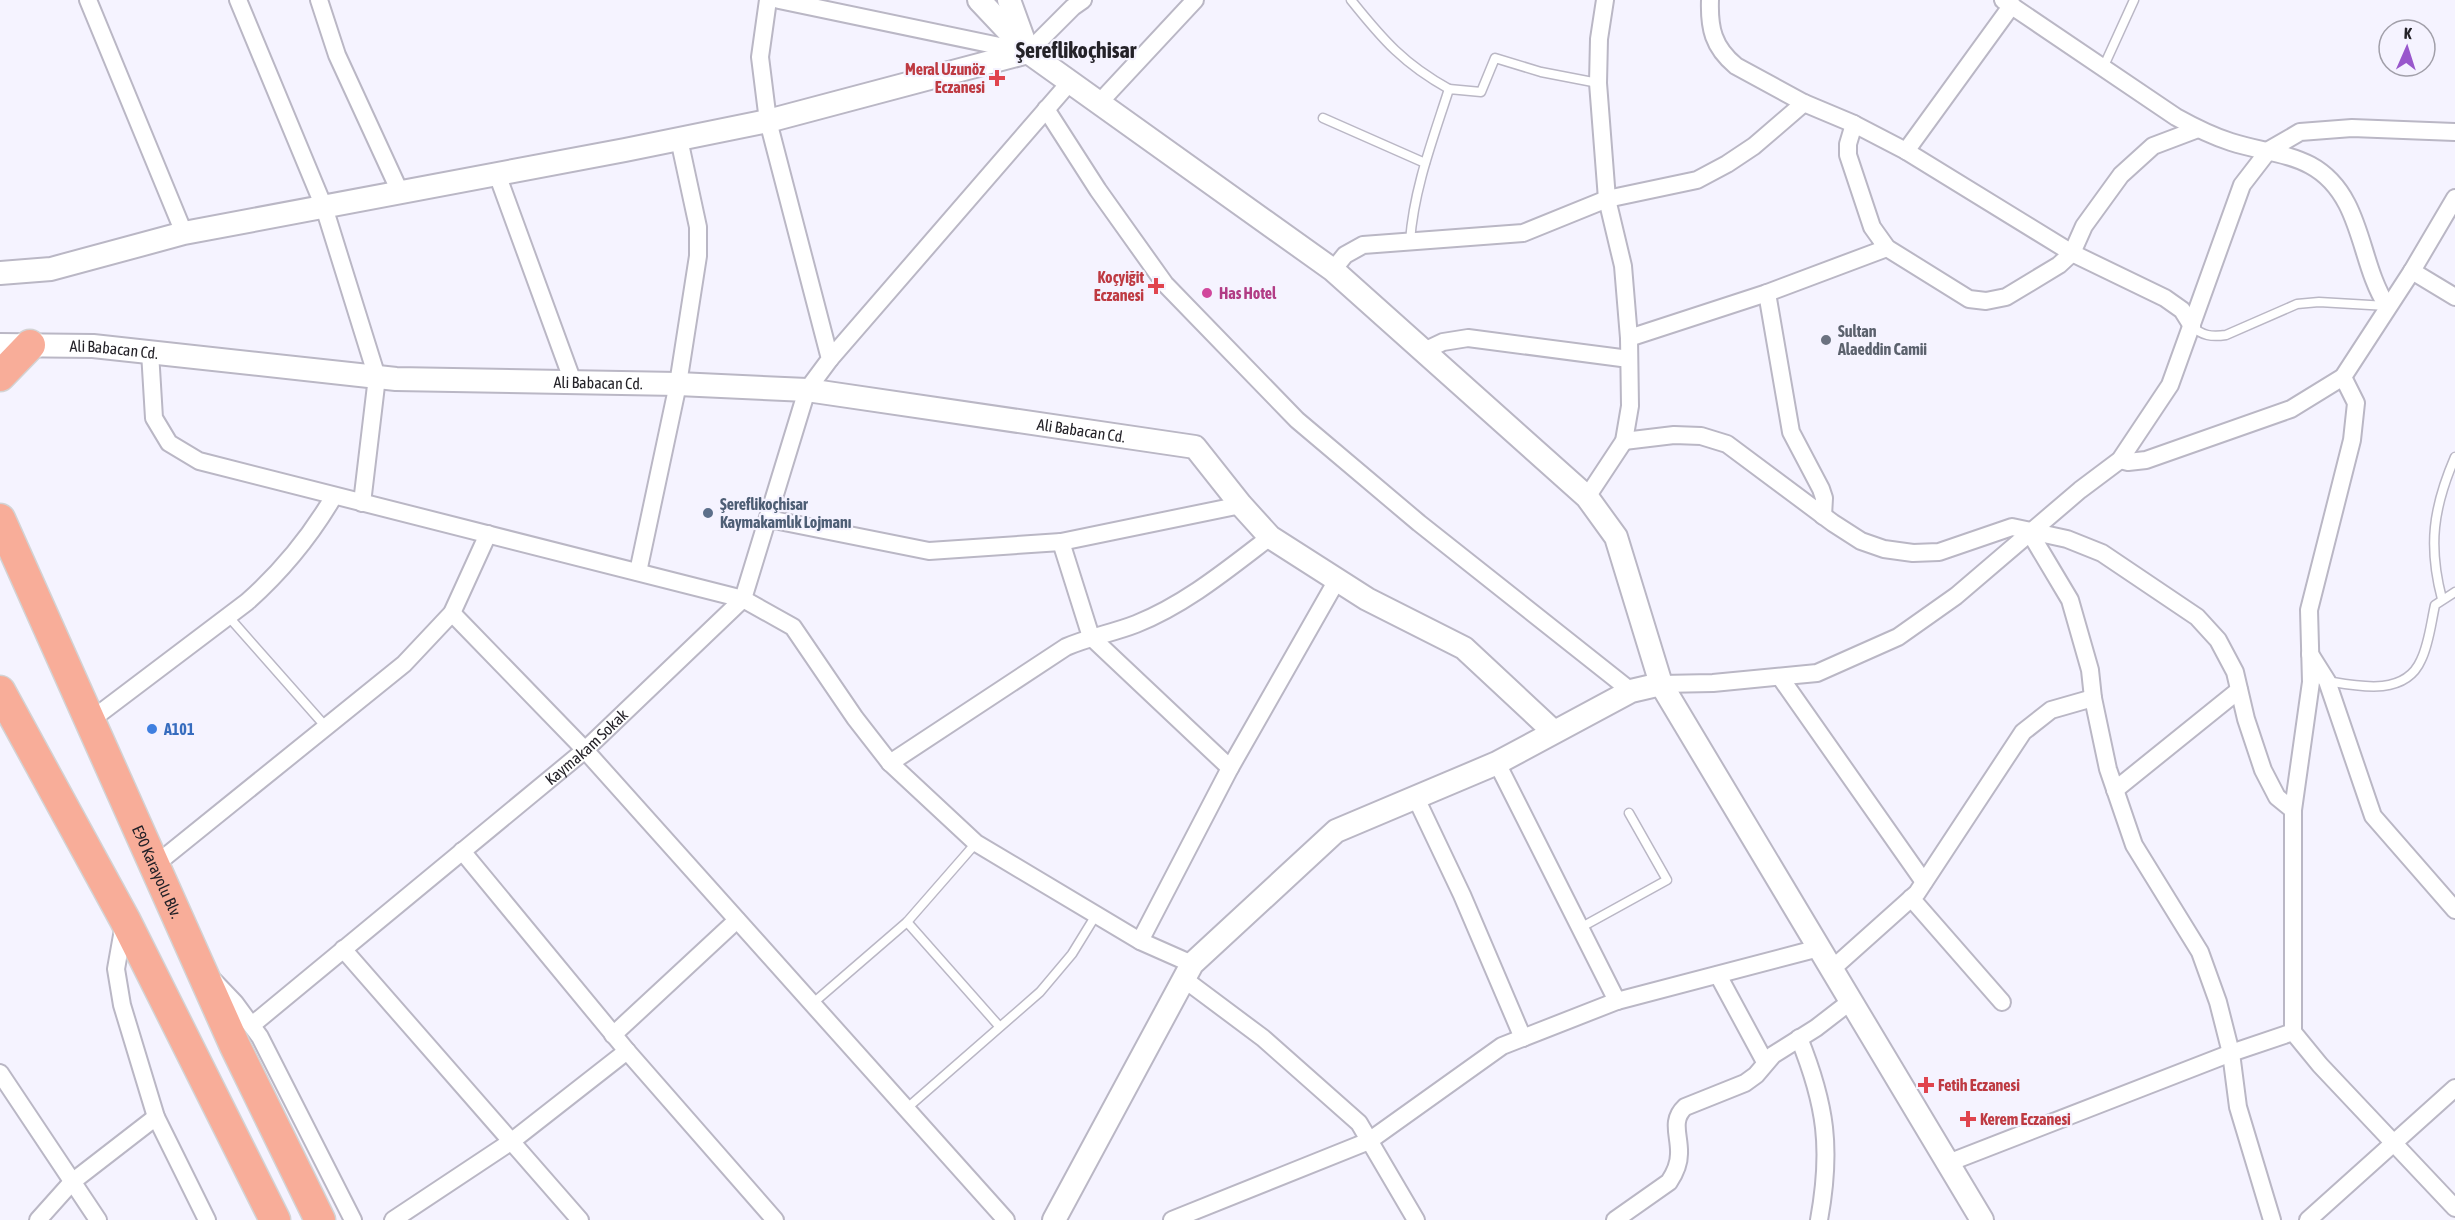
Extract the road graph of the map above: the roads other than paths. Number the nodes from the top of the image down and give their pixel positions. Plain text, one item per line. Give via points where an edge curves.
1 (88, 0) edge
2 (238, 0) edge
3 (319, 0) edge
4 (768, 0) edge
5 (779, 0) edge
6 (979, 0) edge
7 (1010, 0) edge
8 (1083, 0) edge
9 (1195, 0) edge
10 (1351, 0) edge
11 (1605, 0) edge
12 (1710, 0) edge
13 (2134, 0) edge
14 (2010, 2) edge
15 (1028, 51) junction
16 (2103, 68) junction
17 (1070, 82) junction
18 (1598, 83) junction
19 (1449, 89) junction
20 (1099, 103) junction
21 (1804, 103) junction
22 (1047, 109) junction
23 (1323, 118) dead end
24 (768, 121) junction
25 (1854, 124) junction
26 (2198, 129) junction
27 (2455, 132) edge
28 (679, 139) junction
29 (2270, 150) junction
30 (1906, 151) junction
31 (1425, 163) junction
32 (497, 174) junction
33 (400, 192) junction
34 (2455, 198) edge
35 (1607, 199) junction
36 (324, 207) junction
37 (184, 233) junction
38 (1410, 241) junction
39 (1887, 248) junction
40 (2072, 253) junction
41 (1333, 270) junction
42 (2412, 271) junction
43 (0, 273) edge
44 (1767, 293) junction
45 (2455, 297) edge
46 (2387, 306) junction
47 (2192, 326) junction
48 (1629, 338) junction
49 (0, 345) edge
50 (30, 345) junction
51 (1424, 351) junction
52 (150, 352) junction
53 (830, 359) junction
54 (1629, 359) junction
55 (0, 376) edge
56 (376, 377) junction
57 (2343, 377) junction
58 (573, 382) junction
59 (678, 384) junction
60 (807, 390) junction
61 (1624, 441) junction
62 (2455, 457) edge
63 (2120, 460) junction
64 (334, 496) junction
65 (1587, 497) junction
66 (362, 503) junction
67 (1241, 505) junction
68 (1823, 516) junction
69 (0, 519) edge
70 (769, 519) junction
71 (2030, 532) junction
72 (488, 534) junction
73 (1270, 537) junction
74 (1061, 542) junction
75 (638, 573) junction
76 (1336, 580) junction
77 (2455, 592) edge
78 (743, 599) junction
79 (2442, 599) junction
80 (452, 613) junction
81 (228, 616) junction
82 (1091, 637) junction
83 (2310, 653) junction
84 (1780, 677) junction
85 (2327, 681) junction
86 (1661, 684) junction
87 (2239, 690) junction
88 (0, 691) edge
89 (1630, 691) junction
90 (2093, 698) junction
91 (91, 720) junction
92 (326, 727) junction
93 (1554, 731) junction
94 (585, 750) junction
95 (890, 763) junction
96 (1497, 763) junction
97 (1230, 768) junction
98 (2115, 790) junction
99 (1415, 796) junction
100 (2293, 810) junction
101 (1629, 813) dead end
102 (976, 843) junction
103 (462, 851) junction
104 (155, 865) junction
105 (1924, 882) junction
106 (1911, 898) junction
107 (2455, 910) edge
108 (1096, 915) junction
109 (125, 920) junction
110 (736, 920) junction
111 (907, 922) junction
112 (1581, 928) junction
113 (1140, 941) junction
114 (1820, 948) junction
115 (343, 949) junction
116 (1832, 969) junction
117 (1188, 971) junction
118 (202, 972) junction
119 (1718, 975) junction
120 (1617, 1001) junction
121 (1851, 1001) junction
122 (2002, 1002) dead end
123 (812, 1004) junction
124 (252, 1025) junction
125 (999, 1026) junction
126 (2294, 1032) junction
127 (613, 1035) junction
128 (1523, 1038) junction
129 (1799, 1038) junction
130 (627, 1051) junction
131 (2231, 1053) junction
132 (1765, 1062) junction
133 (0, 1073) edge
134 (2455, 1088) edge
135 (906, 1109) junction
136 (156, 1117) junction
137 (512, 1141) junction
138 (1369, 1141) junction
139 (2393, 1143) junction
140 (1948, 1163) junction
141 (72, 1182) junction
142 (2455, 1209) edge
143 (38, 1220) edge
144 (98, 1220) edge
145 (207, 1220) edge
146 (275, 1220) edge
147 (320, 1220) edge
148 (353, 1220) edge
149 (393, 1220) edge
150 (580, 1220) edge
151 (775, 1220) edge
152 (1006, 1220) edge
153 (1054, 1220) edge
154 (1172, 1220) edge
155 (1416, 1220) edge
156 (1615, 1220) edge
157 (1819, 1220) edge
158 (1982, 1220) edge
159 (2272, 1220) edge
160 (2308, 1220) edge

1 - 37 street
2 - 36 street
3 - 33 street via 337,55
4 - 24 street via 760,57
5 - 15 street
6 - 15 main road
7 - 15 main road
8 - 15 street
9 - 20 street
10 - 19 lane via 1396,53
11 - 18 street
12 - 21 street via 1710,31 1726,57
13 - 16 lane
14 - 16 street
14 - 30 street
15 - 17 main road
15 - 24 main road
16 - 26 street
17 - 20 main road
17 - 22 street
18 - 19 lane via 1495,58 1481,92
18 - 35 street
19 - 31 lane
20 - 41 main road
21 - 25 street
21 - 35 street via 1754,146 1697,180
22 - 53 street
22 - 89 street via 1165,284 1297,420
23 - 31 lane
24 - 28 main road
24 - 53 street
25 - 30 street
25 - 39 street via 1848,155 1872,227
26 - 29 street via 2231,142
26 - 40 street via 2153,146 2121,175 2084,226
27 - 29 street via 2352,128 2300,132
28 - 32 main road
28 - 59 street via 698,227 698,256
29 - 46 street via 2303,159 2338,190 2356,224 2372,277
29 - 47 street via 2242,185
30 - 40 street
31 - 38 lane via 1414,202
32 - 33 main road
32 - 58 street
33 - 36 main road
34 - 42 street
35 - 38 street via 1523,233
35 - 48 street via 1623,266
36 - 37 main road
36 - 56 street
37 - 43 main road via 51,269
38 - 41 street via 1363,245 1345,255
39 - 40 street via 1969,299 1986,301 2006,297
39 - 44 street
40 - 47 street via 2165,298 2182,310
41 - 51 main road
42 - 45 street
42 - 46 street
44 - 48 street
44 - 68 street via 1791,432 1821,489
46 - 47 lane via 2296,304 2217,336 2199,333
46 - 57 street
47 - 63 street via 2170,385
48 - 54 street
49 - 50 main road, Ali Babacan Cd.
50 - 52 main road, Ali Babacan Cd.
50 - 55 highway
51 - 54 street via 1443,342 1468,338
51 - 65 main road
52 - 56 main road, Ali Babacan Cd.
52 - 64 street via 154,418 169,443 199,462
53 - 60 street
54 - 61 street via 1630,406
56 - 58 main road, Ali Babacan Cd.
56 - 66 street
57 - 63 street via 2291,408 2146,460
57 - 83 street via 2356,403 2352,440 2309,610
58 - 59 main road, Ali Babacan Cd.
59 - 60 main road, Ali Babacan Cd.
59 - 75 street
60 - 67 main road, Ali Babacan Cd. via 1195,447
60 - 70 street, Kaymakam Sokak
61 - 65 street
61 - 68 street via 1674,435 1701,436 1727,444
62 - 79 lane via 2446,477 2433,535
63 - 71 street
64 - 66 street
64 - 81 street via 289,562
65 - 86 main road via 1616,537
66 - 72 street
67 - 73 main road
67 - 74 street
68 - 71 street via 1861,541 1913,553 1939,552 2012,527
69 - 91 highway, E90 Karayolu Blv.
70 - 74 street via 929,551
70 - 78 street, Kaymakam Sokak
71 - 84 street via 1956,596 1898,637 1817,673
71 - 87 street via 2067,539 2102,553 2197,617 2228,656
71 - 90 street via 2070,600 2090,670
72 - 75 street
72 - 80 street
73 - 76 main road
73 - 82 street via 1201,590 1136,624
74 - 82 street
75 - 78 street
76 - 93 main road via 1464,648
76 - 97 street
77 - 79 lane
78 - 94 street, Kaymakam Sokak
78 - 95 street via 793,627
79 - 85 lane via 2435,605 2421,662 2404,678 2374,688
80 - 92 street via 404,664
80 - 94 street
81 - 91 street
81 - 92 lane
82 - 95 street via 1066,647
82 - 97 street
83 - 85 street
83 - 100 street via 2311,682
84 - 86 street
84 - 105 street
85 - 107 street via 2373,816
86 - 89 main road
86 - 114 main road
87 - 98 street
87 - 100 street via 2263,770 2277,797
88 - 109 highway
89 - 93 main road
90 - 98 street
90 - 105 street via 2051,710 2023,732
91 - 104 highway, E90 Karayolu Blv.
92 - 104 street
93 - 96 main road
94 - 103 street, Kaymakam Sokak
94 - 110 street
95 - 102 street
96 - 99 main road
96 - 112 street
97 - 113 street
98 - 131 street via 2134,845 2199,952 2218,1002
99 - 117 main road via 1336,831
99 - 128 street
100 - 126 street
101 - 112 lane via 1667,880
102 - 108 street
102 - 111 lane
103 - 115 street, Kaymakam Sokak
103 - 127 street
104 - 118 highway, E90 Karayolu Blv.
105 - 106 street
106 - 116 street
106 - 122 street
108 - 113 street
108 - 125 lane via 1059,972
109 - 136 street via 116,969 122,1005
109 - 146 highway
110 - 123 street
110 - 127 street
111 - 123 lane
111 - 125 lane
112 - 120 street
113 - 117 street
114 - 116 main road
114 - 119 street
115 - 124 street, Kaymakam Sokak
115 - 137 street
116 - 121 main road
117 - 138 street via 1359,1123
117 - 153 main road
118 - 124 street
118 - 147 highway, E90 Karayolu Blv.
119 - 120 street
119 - 132 street
120 - 128 street
121 - 129 street
121 - 140 main road
123 - 135 street
124 - 148 street
125 - 135 lane
126 - 131 street
126 - 139 street
127 - 130 street
128 - 138 street via 1502,1046
129 - 132 street
129 - 157 street via 1824,1115 1827,1157
130 - 137 street
130 - 151 street
131 - 140 street
131 - 159 street via 2238,1107
132 - 156 street via 1745,1083 1680,1112 1676,1123 1680,1153 1674,1174 1669,1182
133 - 141 street
134 - 139 street
135 - 152 street
136 - 141 street
136 - 145 street
137 - 149 street
137 - 150 street
138 - 154 street
138 - 155 street
139 - 142 street
139 - 160 street
140 - 158 main road
141 - 143 street
141 - 144 street

